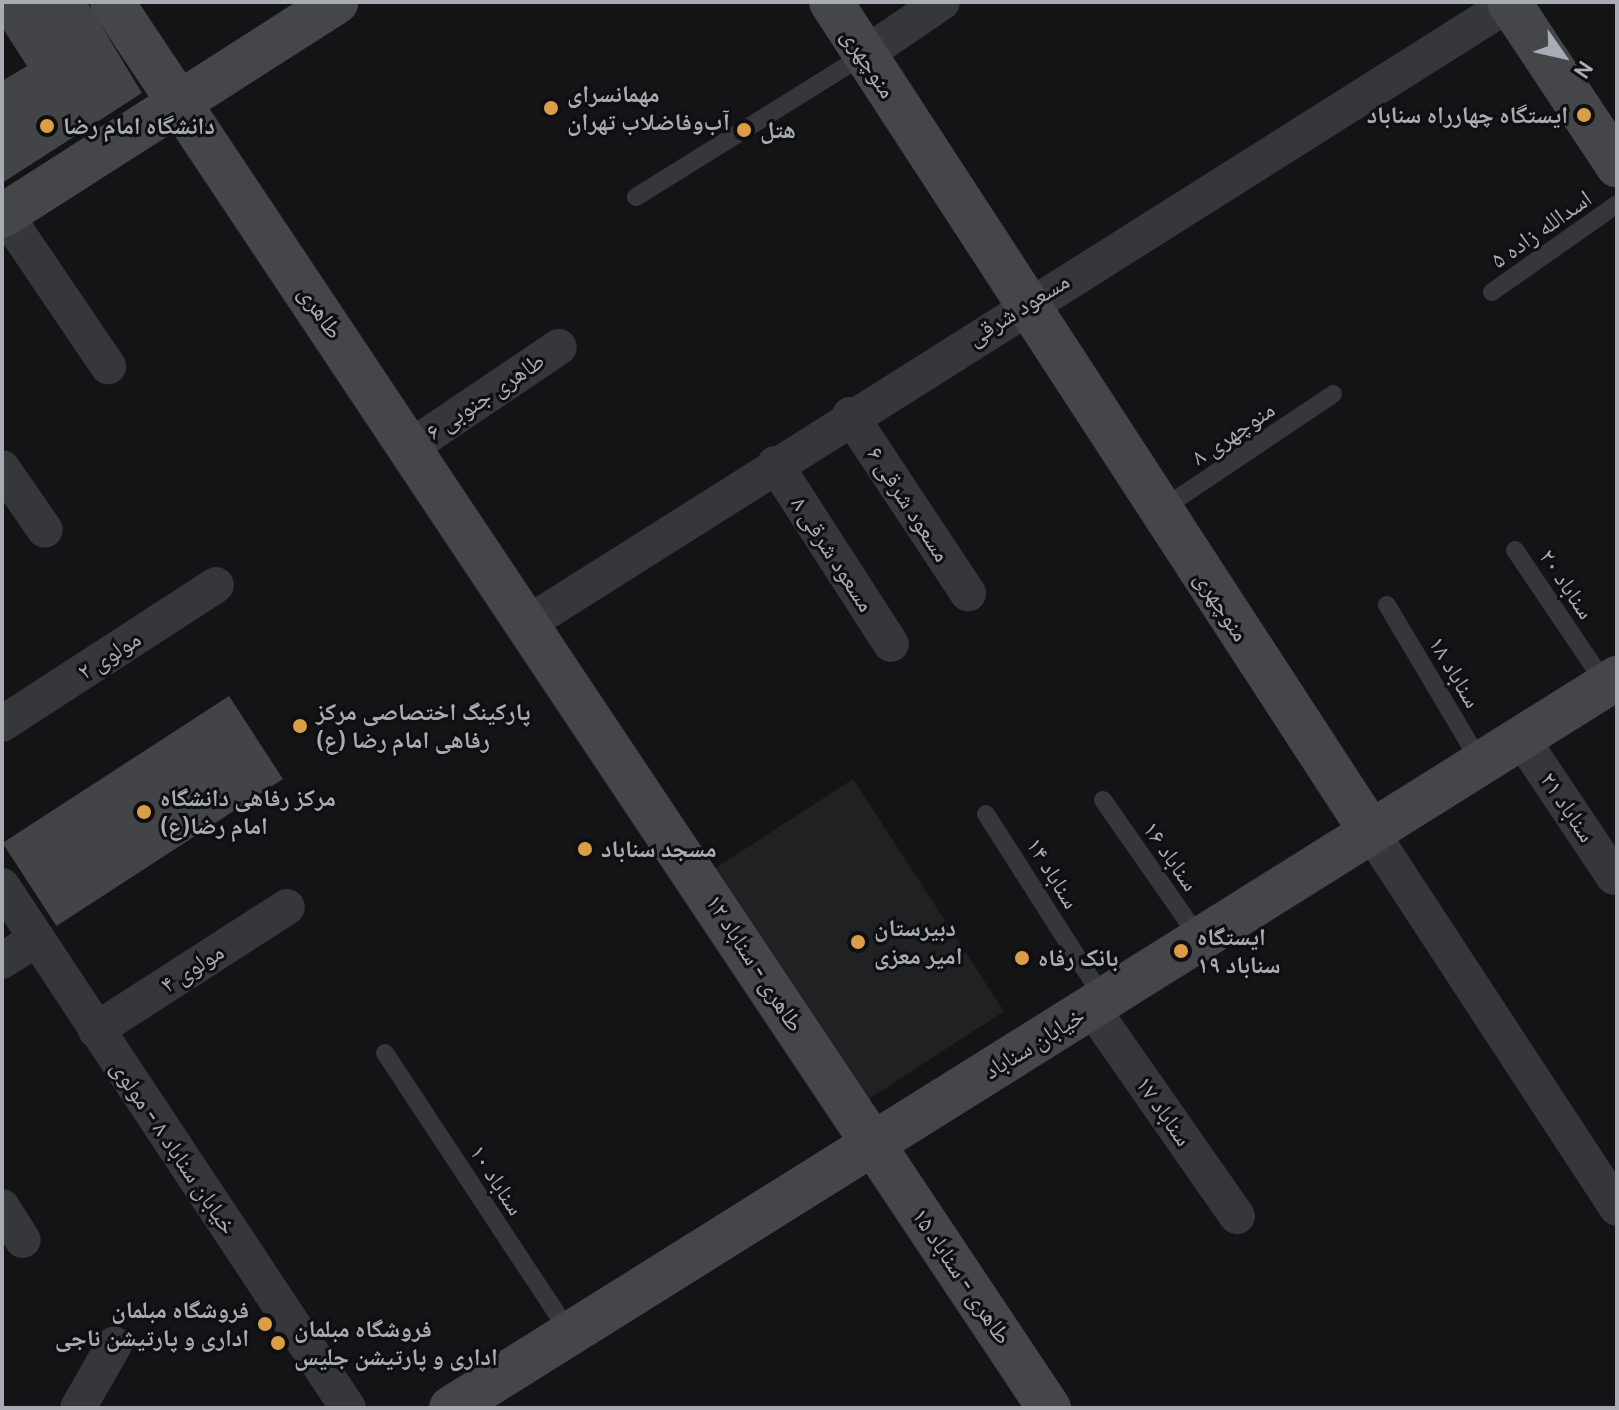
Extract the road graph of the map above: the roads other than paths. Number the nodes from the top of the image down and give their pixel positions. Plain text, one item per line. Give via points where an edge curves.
1 (112, 2) edge
2 (336, 2) edge
3 (831, 2) edge
4 (942, 2) edge
5 (1511, 2) edge
6 (864, 55) junction
7 (178, 102) junction
8 (1617, 165) edge
9 (636, 197) dead end
10 (1617, 204) edge
11 (4, 215) edge
12 (1492, 292) dead end
13 (1024, 304) junction
14 (559, 347) dead end
15 (108, 366) dead end
16 (1333, 394) dead end
17 (850, 415) junction
18 (412, 446) junction
19 (775, 464) junction
20 (2, 468) edge
21 (1160, 511) junction
22 (45, 530) dead end
23 (1515, 550) dead end
24 (216, 585) dead end
25 (968, 593) dead end
26 (1387, 605) dead end
27 (530, 622) junction
28 (891, 644) dead end
29 (1611, 682) edge
30 (2, 724) edge
31 (1521, 738) junction
32 (1481, 763) junction
33 (1103, 800) dead end
34 (986, 814) dead end
35 (1371, 832) junction
36 (1614, 877) dead end
37 (2, 886) edge
38 (287, 907) dead end
39 (36, 939) junction
40 (1200, 939) junction
41 (2, 961) edge
42 (1098, 1003) junction
43 (96, 1030) junction
44 (385, 1053) dead end
45 (874, 1143) junction
46 (2, 1207) edge
47 (1617, 1208) edge
48 (1237, 1216) dead end
49 (23, 1240) dead end
50 (570, 1334) junction
51 (114, 1345) dead end
52 (78, 1408) edge
53 (348, 1408) edge
54 (451, 1408) edge
55 (1049, 1408) edge

1 - 7 street, طاهری
2 - 7 street
3 - 6 street, منوچهری
4 - 6 street
5 - 8 street
5 - 13 street, مسعود شرقی
6 - 9 lane
6 - 13 street, منوچهری
7 - 11 street
7 - 18 street, طاهری
10 - 12 lane, اسدالله زاده ۵
11 - 15 street
13 - 17 street, مسعود شرقی
13 - 21 street, منوچهری
14 - 18 street, طاهری جنوبی ۶
16 - 21 lane, منوچهری ۸
17 - 19 street, مسعود شرقی
17 - 25 street, مسعود شرقی ۶
18 - 27 street, طاهری
19 - 27 street, مسعود شرقی
19 - 28 street, مسعود شرقی ۸
20 - 22 street
21 - 35 street, منوچهری
23 - 29 lane, سناباد ۲۰
24 - 30 street, مولوی ۲
26 - 32 lane, سناباد ۱۸
27 - 45 street, طاهری - سناباد ۱۲
29 - 31 street, خیابان سناباد
31 - 32 street, خیابان سناباد
31 - 36 street, سناباد ۲۱
32 - 35 street, خیابان سناباد
33 - 40 lane, سناباد ۱۶
34 - 42 lane, سناباد ۱۴
35 - 40 street, خیابان سناباد
35 - 47 street, منوچهری
37 - 39 street, خیابان سناباد ۸ - مولوی
38 - 43 street, مولوی ۴
39 - 41 street
39 - 43 street, خیابان سناباد ۸ - مولوی
40 - 42 street, خیابان سناباد
42 - 45 street, خیابان سناباد
42 - 48 street, سناباد ۱۷
43 - 53 street, خیابان سناباد ۸ - مولوی
44 - 50 lane, سناباد ۱۰
45 - 50 street, خیابان سناباد
45 - 55 street, طاهری - سناباد ۱۵
46 - 49 street
50 - 54 street, خیابان سناباد
51 - 52 street

